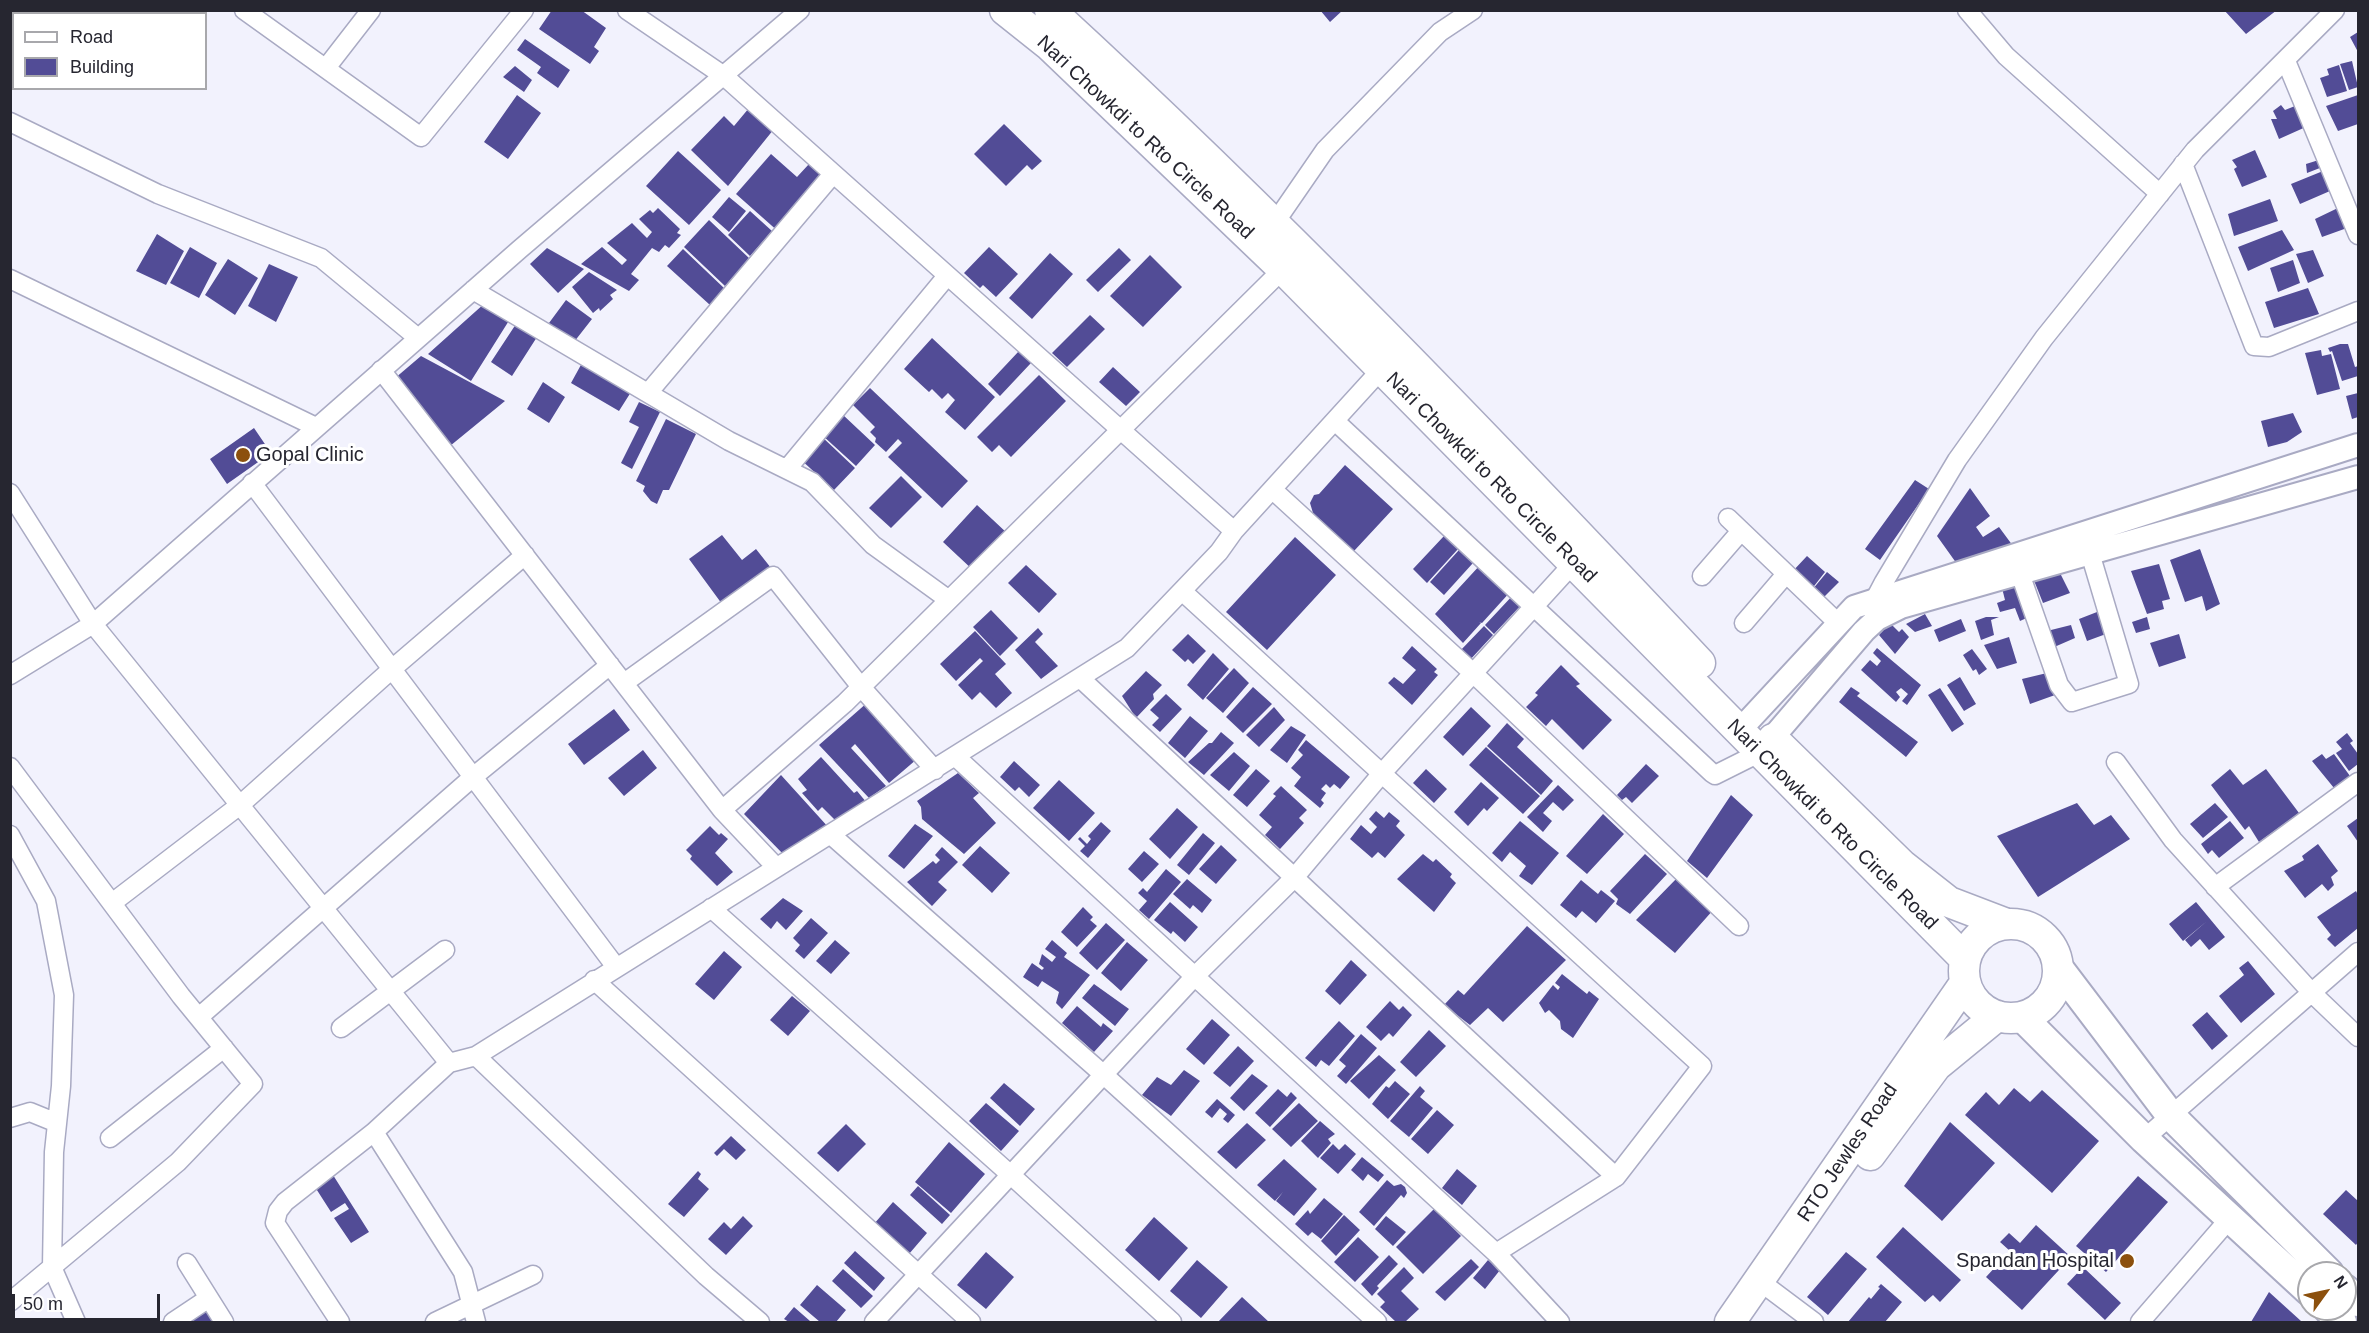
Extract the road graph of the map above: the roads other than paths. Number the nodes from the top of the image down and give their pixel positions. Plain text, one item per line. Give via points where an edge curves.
1 (244, 10) edge
2 (370, 10) edge
3 (524, 10) edge
4 (627, 10) edge
5 (800, 10) edge
6 (1005, 10) edge
7 (1050, 10) edge
8 (1473, 10) edge
9 (1967, 10) edge
10 (2335, 10) edge
11 (2286, 61) junction
12 (326, 68) junction
13 (724, 76) junction
14 (10, 122) edge
15 (2183, 164) junction
16 (833, 174) junction
17 (2160, 194) junction
18 (1274, 224) junction
19 (2358, 235) edge
20 (1283, 270) junction
21 (947, 276) junction
22 (10, 279) edge
23 (473, 290) junction
24 (2358, 311) edge
25 (418, 338) junction
26 (1390, 359) junction
27 (381, 370) junction
28 (648, 393) junction
29 (1335, 421) junction
30 (316, 427) junction
31 (1119, 431) junction
32 (2358, 445) edge
33 (787, 469) junction
34 (2261, 476) junction
35 (2358, 477) edge
36 (252, 483) junction
37 (1273, 490) junction
38 (10, 493) edge
39 (2269, 504) junction
40 (1234, 531) junction
41 (2090, 553) junction
42 (1582, 554) junction
43 (525, 555) junction
44 (2016, 564) junction
45 (1786, 574) junction
46 (1702, 576) dead end
47 (1182, 591) junction
48 (949, 600) junction
49 (1533, 608) junction
50 (1875, 610) junction
51 (1744, 623) dead end
52 (93, 624) junction
53 (1839, 624) junction
54 (610, 665) junction
55 (392, 669) junction
56 (1473, 674) junction
57 (10, 675) edge
58 (1080, 678) junction
59 (624, 683) junction
60 (861, 687) junction
61 (1745, 725) junction
62 (1755, 752) junction
63 (956, 757) junction
64 (2116, 762) dead end
65 (10, 767) edge
66 (935, 770) junction
67 (1383, 772) junction
68 (473, 777) junction
69 (2358, 782) edge
70 (240, 805) junction
71 (722, 810) junction
72 (830, 834) junction
73 (10, 835) edge
74 (776, 867) junction
75 (1895, 873) junction
76 (1294, 878) junction
77 (2215, 887) junction
78 (112, 903) junction
79 (324, 908) junction
80 (711, 908) junction
81 (2004, 923) junction
82 (1739, 926) dead end
83 (445, 950) dead end
84 (2358, 952) edge
85 (616, 967) junction
86 (2058, 967) junction
87 (1965, 971) junction
88 (1196, 975) junction
89 (594, 980) junction
90 (390, 990) junction
91 (2312, 993) junction
92 (2009, 1016) junction
93 (199, 1017) junction
94 (341, 1028) dead end
95 (2357, 1033) edge
96 (224, 1048) junction
97 (476, 1056) junction
98 (449, 1063) junction
99 (1104, 1075) junction
100 (2171, 1116) junction
101 (10, 1118) edge
102 (57, 1124) junction
103 (374, 1132) junction
104 (110, 1138) dead end
105 (2144, 1139) junction
106 (1012, 1176) junction
107 (1616, 1177) junction
108 (2230, 1217) junction
109 (1496, 1253) junction
110 (2317, 1261) edge
111 (187, 1263) dead end
112 (52, 1267) junction
113 (533, 1275) dead end
114 (919, 1276) junction
115 (2297, 1280) edge
116 (1770, 1289) junction
117 (209, 1298) junction
118 (10, 1302) edge
119 (474, 1315) edge
120 (76, 1318) edge
121 (173, 1323) edge
122 (224, 1323) edge
123 (340, 1323) edge
124 (435, 1323) edge
125 (760, 1323) edge
126 (874, 1323) edge
127 (971, 1323) edge
128 (1172, 1323) edge
129 (1377, 1323) edge
130 (1560, 1323) edge
131 (1730, 1323) edge
132 (1746, 1323) edge
133 (1814, 1323) edge
134 (2140, 1323) edge

1 - 12 street
2 - 12 street
3 - 12 street via 421,137
4 - 13 street
5 - 13 street
6 - 20 highway, Nari Chowkdi to Rto Circle Road via 1049,45
7 - 18 highway
8 - 18 street via 1440,32 1325,150
9 - 17 street via 2006,56
10 - 11 street
11 - 15 street
11 - 19 street
13 - 16 street
13 - 23 street
14 - 25 street via 158,194 321,258
15 - 17 street
15 - 24 street via 2254,346 2269,347
16 - 21 street
16 - 28 street
17 - 50 street via 2044,338 1957,460
18 - 26 highway
20 - 26 highway, Nari Chowkdi to Rto Circle Road
20 - 31 street
21 - 31 street
21 - 33 street
22 - 30 street
23 - 25 street
23 - 28 street
25 - 27 street
26 - 29 street
26 - 42 highway, Nari Chowkdi to Rto Circle Road
27 - 30 street
27 - 43 street
28 - 33 street via 729,441
29 - 37 street
29 - 49 street
30 - 36 street
31 - 40 street
31 - 48 street
32 - 34 street
33 - 48 street via 813,482 873,544
34 - 39 street
34 - 44 street
35 - 39 street
36 - 52 street
36 - 55 street
37 - 40 street
37 - 56 street
38 - 52 street
39 - 41 street
40 - 47 street
41 - 44 street
41 - 44 street via 2129,684 2072,702 2059,685
42 - 49 street
42 - 61 highway, Nari Chowkdi to Rto Circle Road
43 - 54 street
43 - 55 street
44 - 50 street via 1901,607
45 - 46 street via 1734,525
45 - 51 street
45 - 53 street
47 - 58 street via 1127,648
47 - 67 street
48 - 60 street
49 - 56 street
49 - 62 street via 1715,775
50 - 53 street via 1854,607
50 - 62 street
52 - 57 street
52 - 70 street
53 - 61 street
54 - 59 street
54 - 68 street
55 - 68 street
55 - 70 street
56 - 67 street
56 - 82 street
58 - 63 street
58 - 76 street
59 - 60 street via 773,576
59 - 71 street
60 - 66 street
60 - 71 street
61 - 62 highway, Nari Chowkdi to Rto Circle Road
62 - 75 highway, Nari Chowkdi to Rto Circle Road via 1834,813
63 - 66 street
63 - 88 street
64 - 77 street via 2173,840
65 - 78 street
66 - 72 street
67 - 76 street
67 - 107 street via 1702,1066
68 - 79 street
68 - 85 street
69 - 77 street
70 - 78 street
70 - 79 street
71 - 74 street
72 - 74 street
72 - 99 street
73 - 102 street via 46,902 64,995
74 - 80 street
75 - 81 highway via 1949,902
75 - 87 highway, Nari Chowkdi to Rto Circle Road
76 - 88 street
76 - 107 street
77 - 91 street
78 - 93 street
79 - 90 street
79 - 93 street
80 - 85 street
80 - 106 street
81 - 86 highway via 2034,929 2055,952
81 - 87 highway via 1976,938
83 - 90 street
84 - 91 street
85 - 89 street
86 - 92 highway via 2057,982 2041,1008
86 - 100 main road
87 - 92 highway via 1971,997 1982,1009
87 - 131 highway, RTO Jewles Road
88 - 99 street
88 - 109 street
89 - 97 street
89 - 114 street
90 - 94 street
90 - 98 street
91 - 95 street
91 - 100 street
92 - 105 main road
92 - 116 highway, RTO Jewles Road via 1936,1066
93 - 96 street
96 - 104 street
96 - 112 street via 253,1084 178,1162
97 - 98 street
97 - 125 street
98 - 103 street
99 - 106 street
99 - 129 street
100 - 105 street
100 - 110 main road
101 - 102 street via 30,1113
102 - 112 street
103 - 119 street via 463,1272
103 - 123 street via 285,1202 275,1223
105 - 108 main road
106 - 114 street
106 - 128 street
107 - 109 street
108 - 115 main road
108 - 134 street
109 - 130 street
111 - 117 street
112 - 118 street
112 - 120 street
113 - 119 street
114 - 126 street
114 - 127 street
116 - 132 highway, RTO Jewles Road
116 - 133 street
117 - 121 street
117 - 122 street
119 - 124 street

